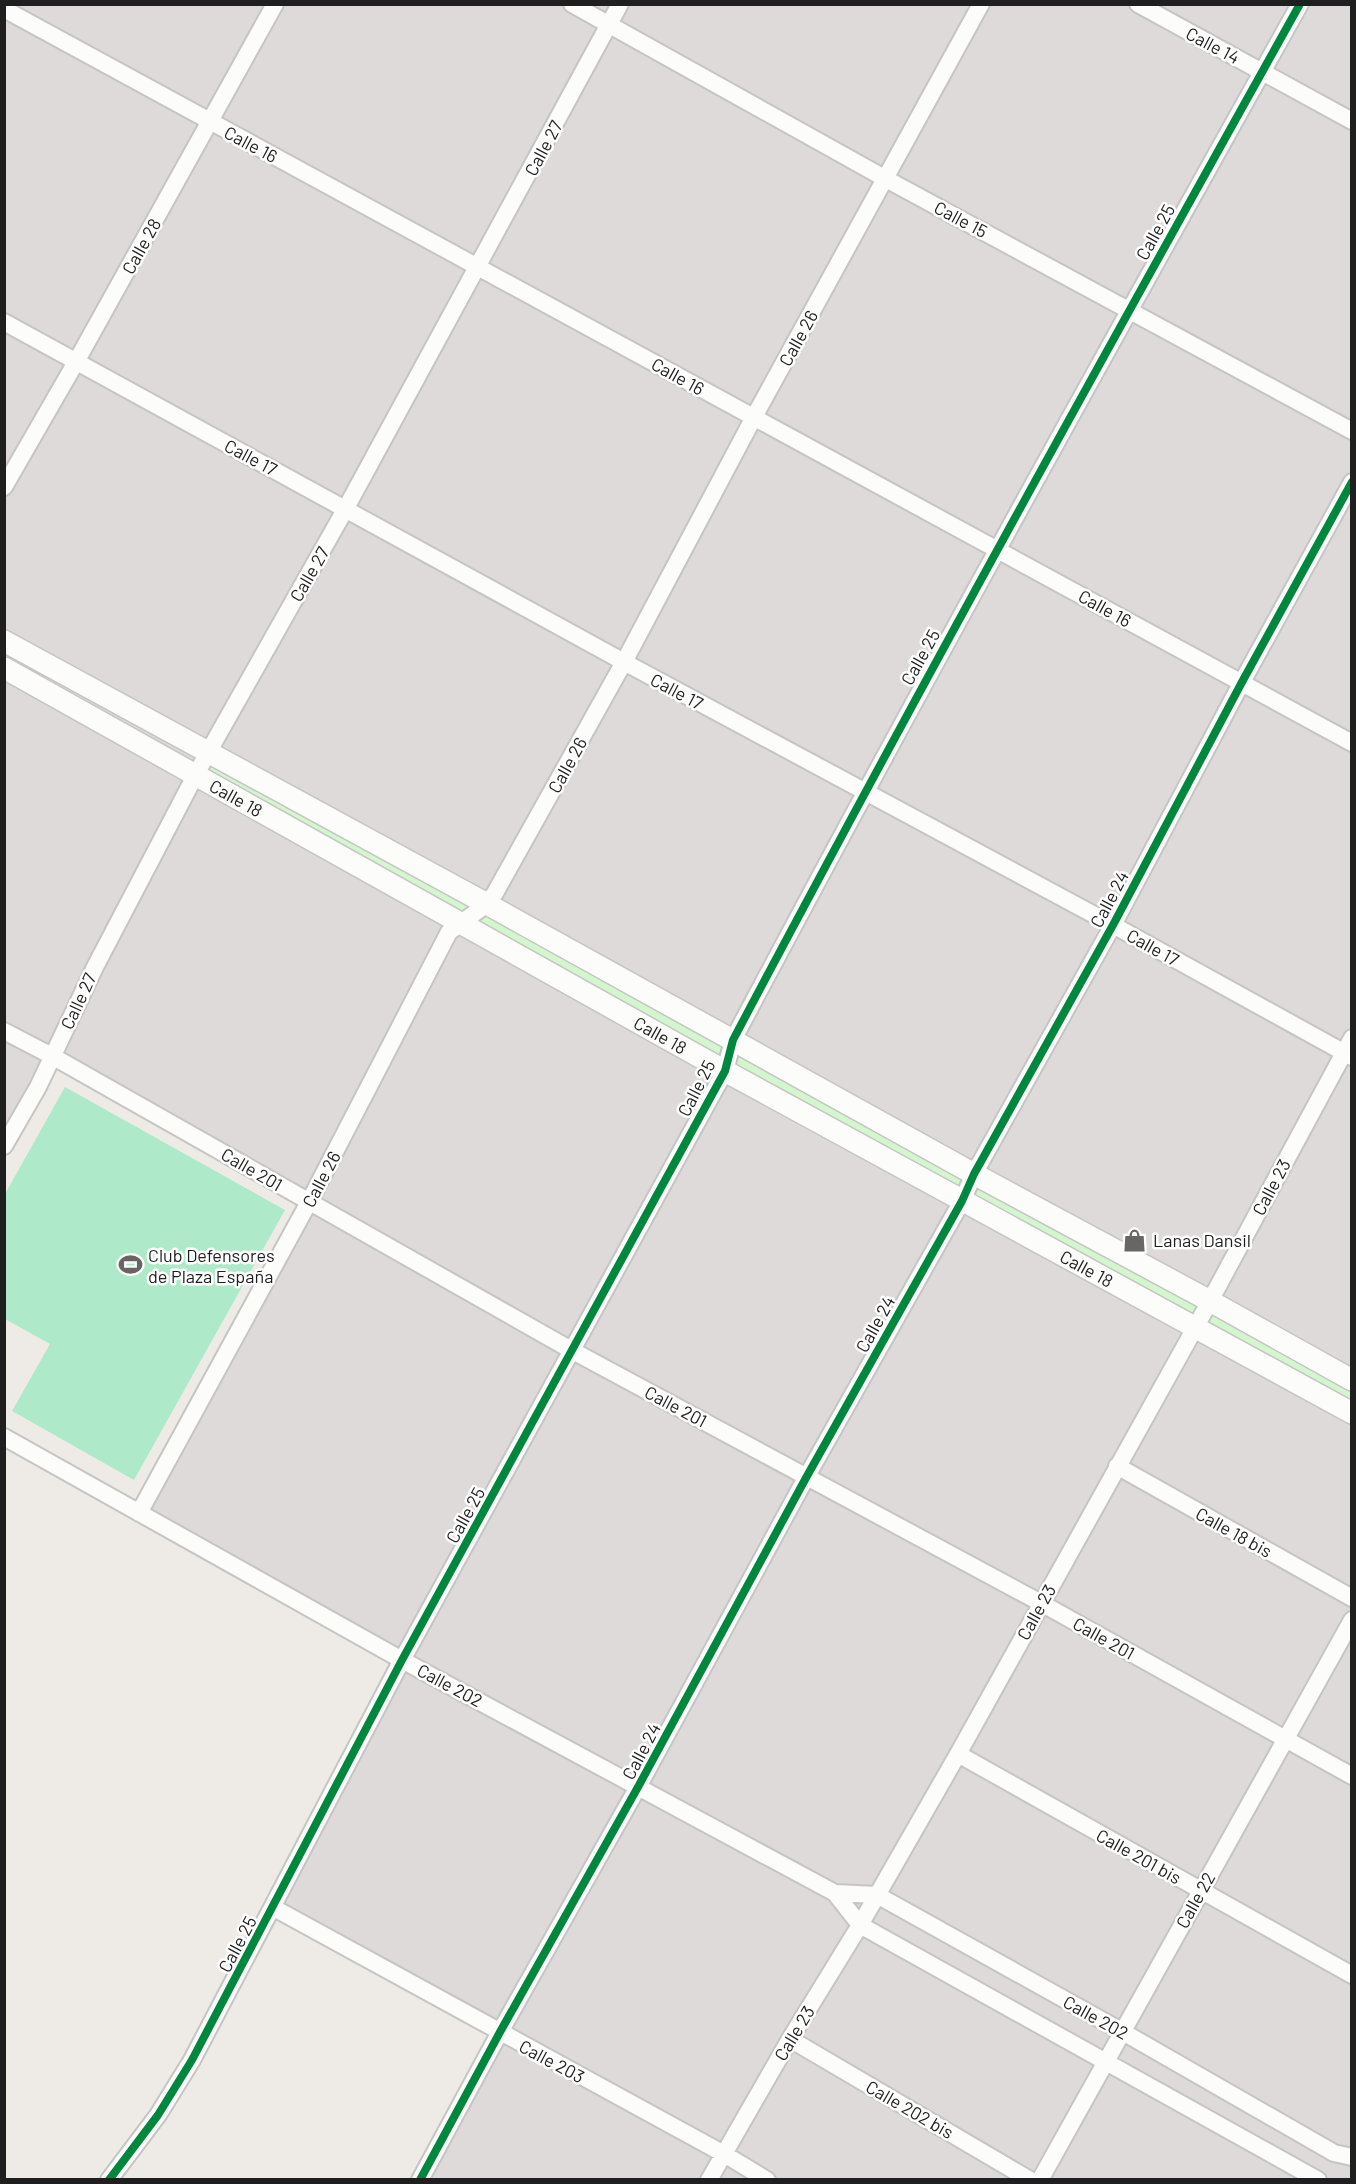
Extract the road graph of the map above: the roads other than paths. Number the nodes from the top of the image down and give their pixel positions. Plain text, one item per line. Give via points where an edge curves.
1 (275, 4) edge
2 (572, 4) edge
3 (620, 4) edge
4 (981, 4) edge
5 (1138, 4) edge
6 (1300, 4) edge
7 (4, 9) edge
8 (609, 26) junction
9 (1262, 72) junction
10 (210, 121) junction
11 (1352, 121) edge
12 (886, 179) junction
13 (479, 267) junction
14 (1129, 310) junction
15 (4, 322) edge
16 (76, 362) junction
17 (754, 417) junction
18 (1352, 431) edge
19 (1352, 482) edge
20 (4, 487) edge
21 (346, 508) junction
22 (997, 548) junction
23 (4, 641) edge
24 (624, 662) junction
25 (4, 668) edge
26 (1242, 682) junction
27 (1352, 743) edge
28 (208, 752) junction
29 (196, 774) junction
30 (865, 791) junction
31 (487, 904) junction
32 (459, 924) junction
33 (1113, 925) junction
34 (4, 1030) edge
35 (733, 1040) junction
36 (1349, 1049) edge
37 (52, 1056) junction
38 (724, 1071) junction
39 (4, 1146) edge
40 (974, 1174) junction
41 (962, 1201) junction
42 (309, 1202) junction
43 (1210, 1301) junction
44 (1195, 1327) junction
45 (573, 1351) junction
46 (1352, 1380) edge
47 (1352, 1413) edge
48 (4, 1437) edge
49 (1117, 1466) junction
50 (807, 1476) junction
51 (139, 1513) junction
52 (1352, 1598) edge
53 (1041, 1603) junction
54 (1352, 1620) edge
55 (402, 1660) junction
56 (1286, 1738) junction
57 (958, 1754) junction
58 (1352, 1776) edge
59 (638, 1787) junction
60 (1200, 1890) junction
61 (835, 1893) junction
62 (877, 1895) junction
63 (274, 1908) junction
64 (860, 1925) junction
65 (1352, 1975) edge
66 (1123, 2031) junction
67 (500, 2032) junction
68 (790, 2039) junction
69 (1106, 2062) junction
70 (724, 2154) junction
71 (1352, 2157) edge
72 (109, 2180) edge
73 (420, 2180) edge
74 (709, 2180) edge
75 (767, 2180) edge
76 (1030, 2180) edge
77 (1040, 2180) edge
78 (1318, 2180) edge

1 - 10 street, Calle 28
2 - 8 street, Calle 15
3 - 8 street, Calle 27
4 - 12 street, Calle 26
5 - 9 street, Calle 14
6 - 9 street, Calle 25
7 - 10 street, Calle 16
8 - 12 street, Calle 15
8 - 13 street, Calle 27
9 - 11 street, Calle 14
9 - 14 street, Calle 25
10 - 13 street, Calle 16
10 - 16 street, Calle 28
12 - 14 street, Calle 15
12 - 17 street, Calle 26
13 - 17 street, Calle 16
13 - 21 street, Calle 27
14 - 18 street, Calle 15
14 - 22 street, Calle 25
15 - 16 street, Calle 17
16 - 20 street, Calle 28
16 - 21 street, Calle 17
17 - 22 street, Calle 16
17 - 24 street, Calle 26
19 - 26 street, Calle 24
21 - 24 street, Calle 17
21 - 28 street, Calle 27
22 - 26 street, Calle 16
22 - 30 street, Calle 25
23 - 28 street, Calle 18
24 - 30 street, Calle 17
24 - 31 street, Calle 26
25 - 29 street, Calle 18
26 - 27 street, Calle 16
26 - 33 street, Calle 24
28 - 29 street, Calle 27
28 - 31 street, Calle 18
29 - 32 street, Calle 18
29 - 37 street, Calle 27 via 94,967
30 - 33 street, Calle 17
30 - 35 street, Calle 25
31 - 32 street, Calle 26
31 - 35 street, Calle 18
32 - 38 street, Calle 18
32 - 42 street, Calle 26 via 449,932
33 - 36 street, Calle 17
33 - 40 street, Calle 24
34 - 37 street, Calle 201
35 - 38 street, Calle 25
35 - 40 street, Calle 18
36 - 43 street, Calle 23
37 - 39 street, Calle 27
37 - 42 street, Calle 201
38 - 41 street, Calle 18
38 - 45 street, Calle 25
40 - 41 street, Calle 24
40 - 43 street, Calle 18
41 - 44 street, Calle 18
41 - 50 street, Calle 24
42 - 45 street, Calle 201
42 - 51 street, Calle 26
43 - 44 street, Calle 23
43 - 46 street, Calle 18
44 - 47 street, Calle 18
44 - 49 street, Calle 23
45 - 50 street, Calle 201
45 - 55 street, Calle 25
48 - 51 street, Calle 202
49 - 52 street, Calle 18 bis
49 - 53 street, Calle 23
50 - 53 street, Calle 201
50 - 59 street, Calle 24
51 - 55 street, Calle 202
53 - 56 street, Calle 201
53 - 57 street, Calle 23
54 - 56 street, Calle 22
55 - 59 street, Calle 202
55 - 63 street, Calle 25
56 - 58 street, Calle 201
56 - 60 street, Calle 22
57 - 60 street, Calle 201 bis
57 - 62 street, Calle 23
59 - 61 street, Calle 202
59 - 67 street, Calle 24
60 - 65 street, Calle 201 bis
60 - 66 street, Calle 22
61 - 62 street, Calle 202
61 - 64 street, Calle 202
62 - 64 street, Calle 23
62 - 66 street, Calle 202
63 - 67 street, Calle 203
63 - 72 street, Calle 25 via 192,2060 158,2115
64 - 68 street, Calle 23
64 - 69 street, Calle 202
66 - 69 street, Calle 22
66 - 71 street, Calle 202 via 1334,2153
67 - 70 street, Calle 203
67 - 73 street, Calle 24
68 - 70 street, Calle 23
68 - 76 street, Calle 202 bis
69 - 77 street, Calle 22
69 - 78 street, Calle 202
70 - 74 street, Calle 23
70 - 75 street, Calle 203

